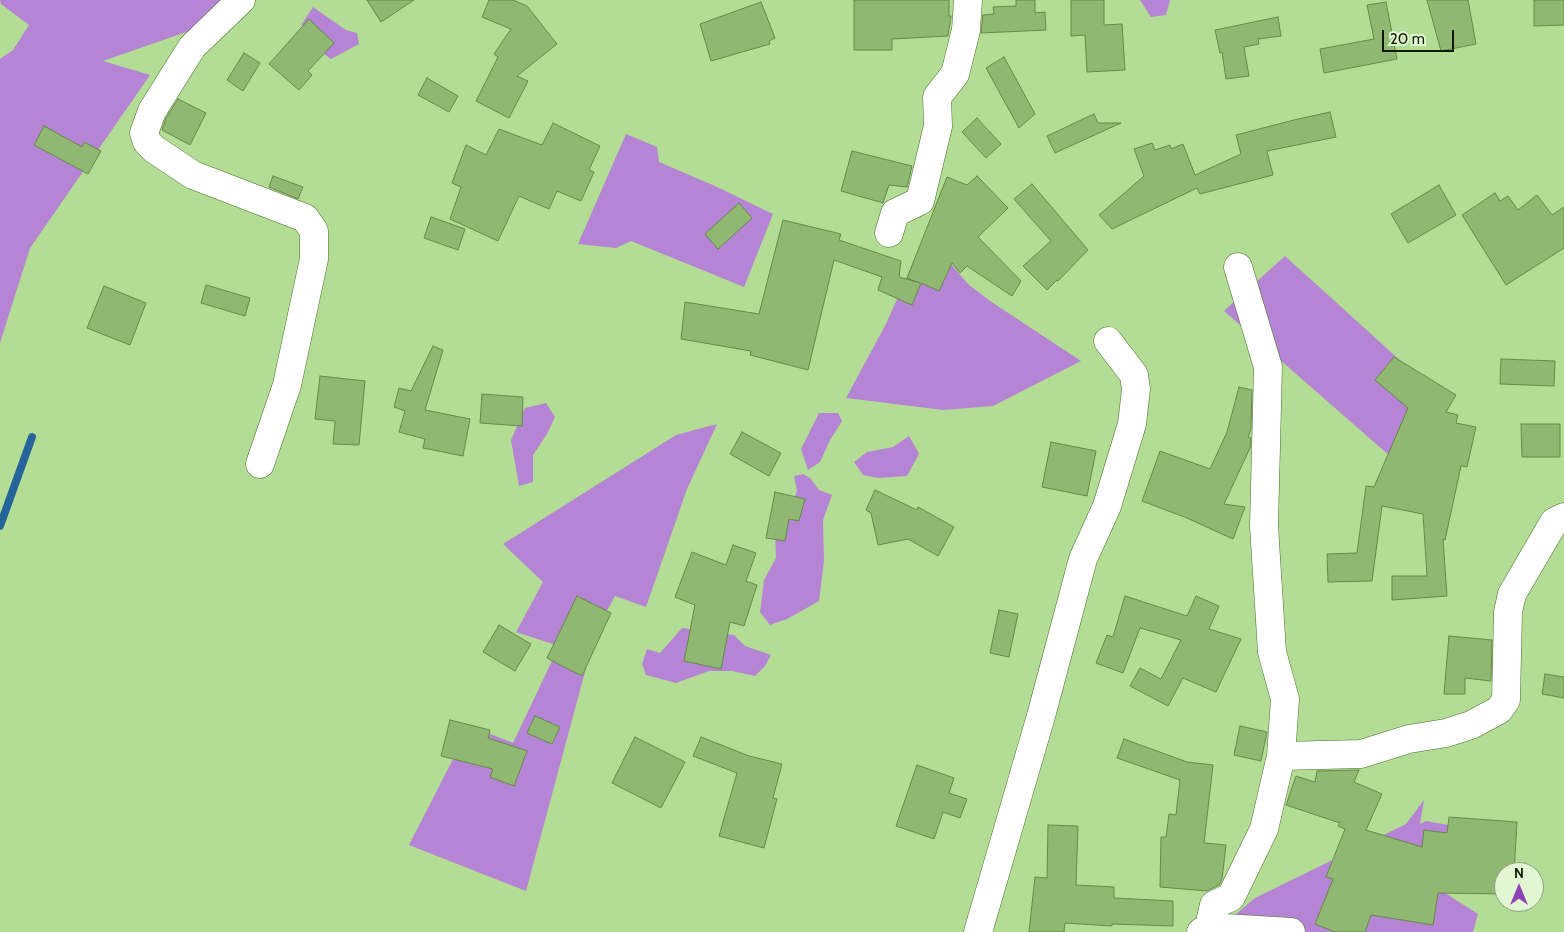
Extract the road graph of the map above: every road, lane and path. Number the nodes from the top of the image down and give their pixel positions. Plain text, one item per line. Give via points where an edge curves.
1 (241, 0) edge
2 (968, 0) edge
3 (889, 233) dead end
4 (1238, 267) dead end
5 (1108, 341) dead end
6 (260, 464) dead end
7 (1560, 528) edge
8 (1281, 756) junction
9 (1205, 930) edge
10 (978, 932) edge
11 (1291, 932) edge

1 - 6 street via 192,47 152,111 144,132 154,149 193,174 306,218 314,231 314,259 287,385
2 - 3 street via 966,30 955,74 937,97 938,126 920,201 895,213
4 - 8 street via 1268,367 1264,526 1272,652 1285,699
5 - 10 street via 1134,376 1136,389 1132,424 1107,506 1083,559
7 - 8 street via 1512,594 1508,612 1506,700 1499,710 1472,725 1361,754
8 - 9 street via 1264,829 1230,897 1214,904
9 - 11 street

